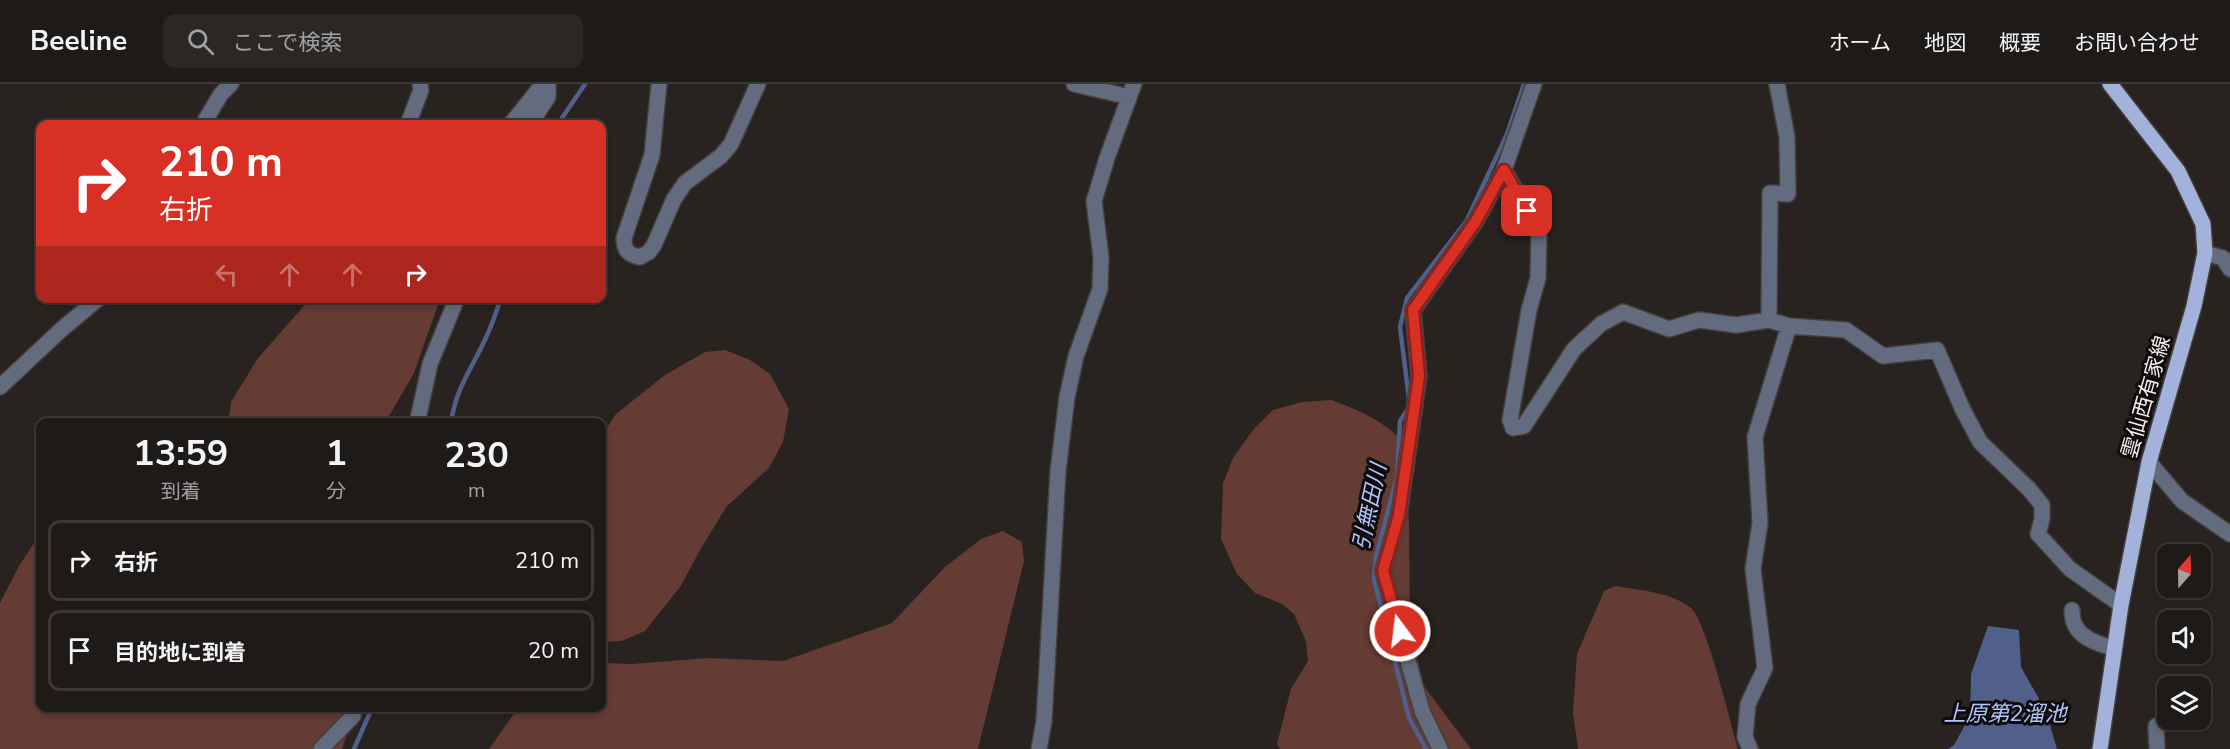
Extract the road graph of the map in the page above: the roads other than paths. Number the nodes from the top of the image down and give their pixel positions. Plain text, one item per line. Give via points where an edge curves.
1 (231, 84) edge
2 (420, 84) edge
3 (543, 84) edge
4 (548, 84) edge
5 (659, 84) edge
6 (758, 84) edge
7 (1074, 84) edge
8 (1534, 84) edge
9 (1777, 84) edge
10 (2110, 84) edge
11 (1131, 90) edge
12 (205, 120) edge
13 (410, 120) edge
14 (514, 120) edge
15 (533, 120) edge
16 (1504, 170) junction
17 (2205, 253) junction
18 (2230, 268) edge
19 (93, 303) edge
20 (455, 303) edge
21 (1769, 320) junction
22 (1789, 326) junction
23 (0, 387) edge
24 (418, 418) edge
25 (2149, 462) junction
26 (2230, 534) edge
27 (2121, 605) junction
28 (2072, 610) dead end
29 (2114, 648) junction
30 (354, 712) edge
31 (2156, 726) dead end
32 (321, 749) edge
33 (1039, 749) edge
34 (1440, 749) edge
35 (1750, 749) edge
36 (2100, 749) edge
37 (2157, 749) edge

1 - 12 street
2 - 13 street
3 - 14 street
4 - 15 street via 548,97
5 - 6 street via 652,155 624,238 628,253 640,257 654,245 685,183 731,144
7 - 11 street
8 - 16 street
9 - 21 street via 1787,137 1788,194 1770,193
10 - 17 main road, 雲仙西有家線 via 2178,171 2203,224
11 - 33 street via 1094,201 1101,257 1100,289 1076,356 1067,397 1058,471 1044,721
16 - 21 street via 1539,231 1538,278 1510,420 1513,428 1524,426 1574,349 1601,324 1623,312 1669,329 1700,320 1736,325
16 - 34 street via 1476,221 1413,310 1419,376 1399,515 1383,571 1422,711
17 - 18 street via 2223,258
17 - 25 main road, 雲仙西有家線 via 2194,306
19 - 23 street
20 - 24 street via 430,364
21 - 22 street
22 - 27 street via 1846,330 1883,356 1937,350 1980,442 2042,505 2038,534 2070,569
22 - 35 street via 1755,437 1760,523 1753,569 1765,668 1748,704 1745,737
25 - 26 street via 2182,501
25 - 27 main road, 雲仙西有家線
27 - 29 main road, 雲仙西有家線
28 - 29 street via 2074,625 2082,634
29 - 36 main road, 雲仙西有家線
30 - 32 street
31 - 37 street

